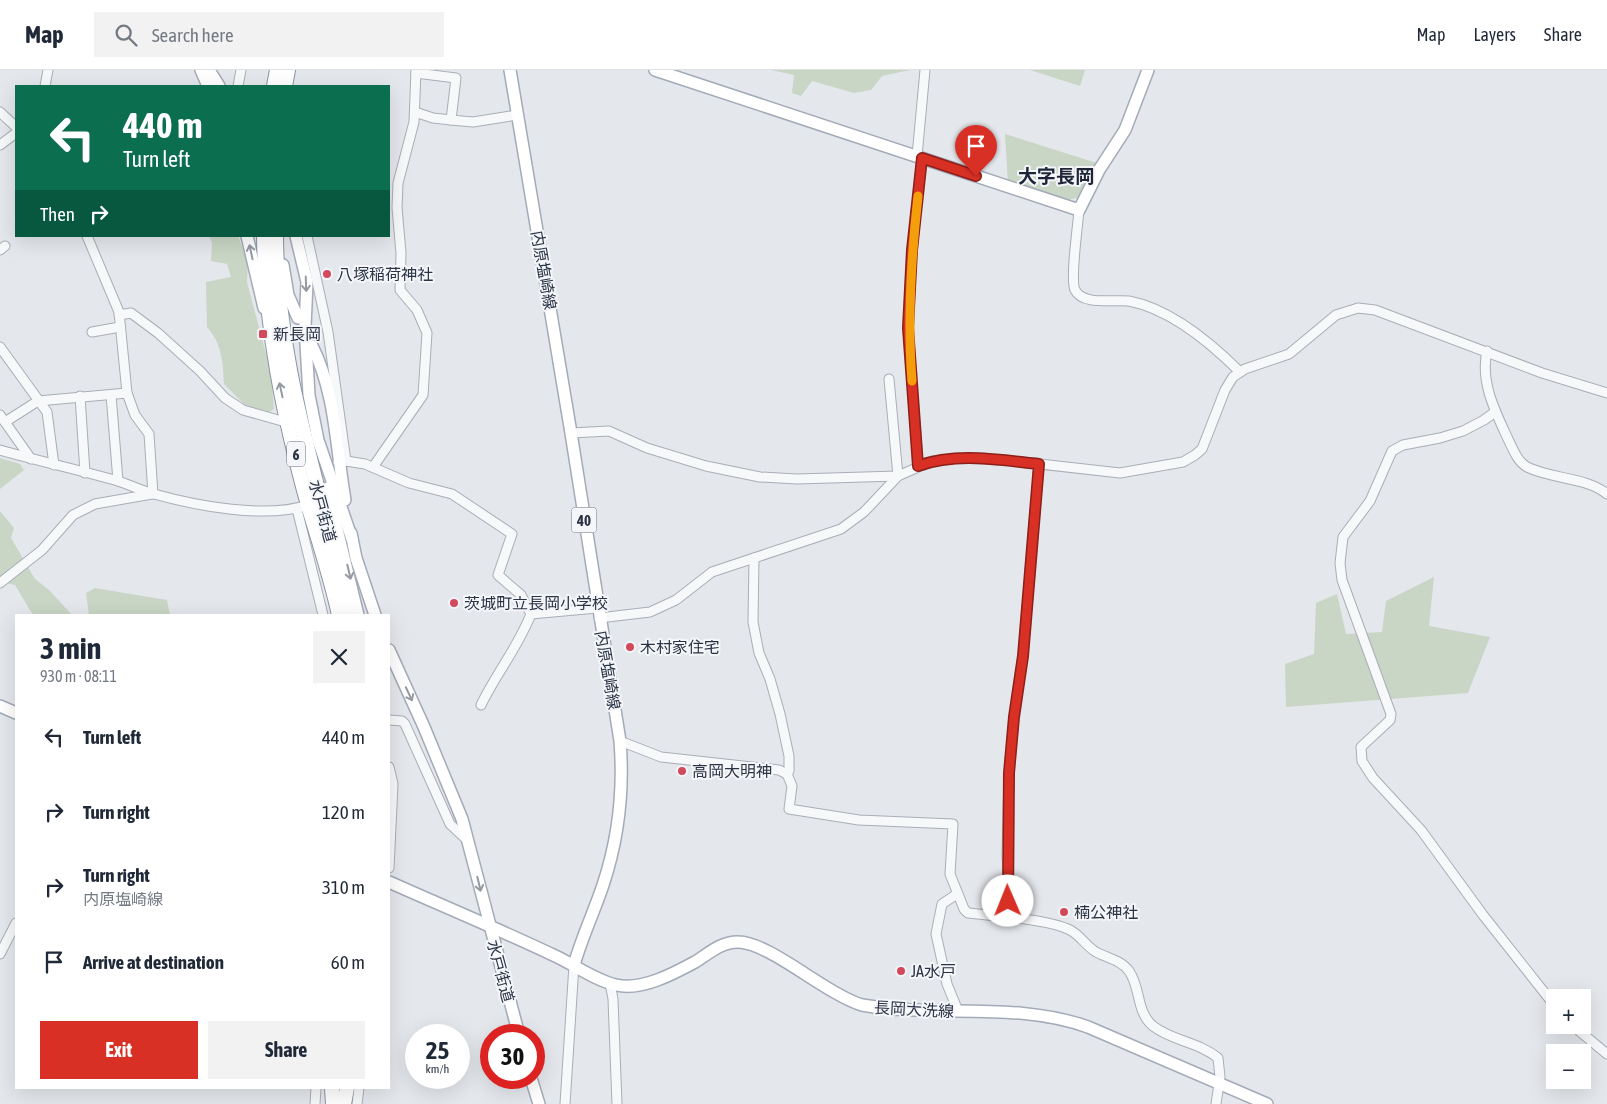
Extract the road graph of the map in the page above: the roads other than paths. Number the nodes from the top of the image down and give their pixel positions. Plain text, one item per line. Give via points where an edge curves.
1 (48, 70) edge
2 (200, 70) edge
3 (209, 70) edge
4 (241, 70) edge
5 (277, 70) edge
6 (288, 70) edge
7 (510, 70) edge
8 (655, 70) edge
9 (925, 70) edge
10 (1148, 70) edge
11 (416, 71) edge
12 (45, 85) edge
13 (208, 85) edge
14 (218, 85) edge
15 (238, 85) edge
16 (274, 85) edge
17 (285, 85) edge
18 (0, 112) edge
19 (415, 112) junction
20 (517, 115) junction
21 (451, 120) junction
22 (15, 126) edge
23 (15, 134) edge
24 (0, 145) edge
25 (920, 157) junction
26 (1079, 210) junction
27 (86, 237) edge
28 (247, 237) edge
29 (264, 237) edge
30 (277, 237) edge
31 (277, 237) edge
32 (296, 237) edge
33 (307, 237) edge
34 (119, 315) junction
35 (298, 318) dead end
36 (120, 327) junction
37 (92, 332) dead end
38 (312, 346) dead end
39 (0, 347) edge
40 (279, 350) junction
41 (1487, 351) junction
42 (1240, 372) junction
43 (889, 379) dead end
44 (127, 393) junction
45 (1607, 393) edge
46 (111, 395) junction
47 (80, 396) junction
48 (38, 401) junction
49 (1495, 412) junction
50 (2, 418) edge
51 (289, 423) junction
52 (571, 433) junction
53 (318, 440) junction
54 (0, 450) edge
55 (31, 459) junction
56 (342, 462) junction
57 (1039, 464) junction
58 (54, 465) junction
59 (918, 466) junction
60 (373, 467) junction
61 (85, 473) junction
62 (898, 476) junction
63 (118, 481) junction
64 (153, 494) junction
65 (1607, 494) edge
66 (302, 507) junction
67 (352, 539) junction
68 (324, 555) junction
69 (754, 558) junction
70 (0, 583) edge
71 (598, 613) junction
72 (323, 614) edge
73 (331, 614) edge
74 (339, 614) edge
75 (349, 614) edge
76 (358, 614) edge
77 (375, 614) edge
78 (530, 614) junction
79 (390, 652) edge
80 (0, 706) edge
81 (481, 706) dead end
82 (15, 713) edge
83 (390, 720) edge
84 (620, 741) junction
85 (390, 771) edge
86 (787, 774) junction
87 (470, 843) junction
88 (390, 847) edge
89 (390, 882) edge
90 (958, 894) junction
91 (1011, 918) junction
92 (15, 925) edge
93 (489, 925) junction
94 (0, 954) edge
95 (574, 965) junction
96 (610, 983) junction
97 (1546, 995) edge
98 (958, 1011) junction
99 (516, 1024) edge
100 (1583, 1034) edge
101 (1607, 1054) edge
102 (1220, 1084) junction
103 (316, 1089) edge
104 (332, 1089) edge
105 (345, 1089) edge
106 (359, 1089) edge
107 (534, 1089) edge
108 (315, 1104) edge
109 (333, 1104) edge
110 (342, 1104) edge
111 (357, 1104) edge
112 (539, 1104) edge
113 (565, 1104) edge
114 (617, 1104) edge
115 (1216, 1104) edge
116 (1267, 1104) edge

1 - 12 street
2 - 13 main road
3 - 14 main road
4 - 15 street
5 - 16 highway
6 - 17 highway
7 - 20 main road, 内原塩崎線 / 40
8 - 25 main road
9 - 25 street
10 - 26 main road via 1125,130 1099,170
11 - 19 street
11 - 21 street via 456,78
18 - 22 street
19 - 21 street
19 - 60 street via 398,183 397,208 400,290 417,310 428,333 423,395
20 - 21 street via 474,122
20 - 52 main road, 内原塩崎線 / 40
23 - 24 street
25 - 26 main road
25 - 59 street via 908,328
26 - 42 street via 1074,283 1080,296 1129,301 1164,313
27 - 34 street
40 -> 28 main road
29 - 40 highway, 6
30 - 40 highway, 6
31 - 35 main road via 287,288
32 -> 53 main road via 307,282 306,363
33 - 56 street via 328,332
34 - 36 street
34 - 51 street via 131,313 158,333 225,398 243,410
36 - 37 street
36 - 44 street
38 - 56 main road via 325,377
39 - 48 street
51 -> 40 highway, 水戸街道 / 6
40 - 75 highway, 水戸街道 / 6
41 - 42 street via 1375,310 1358,308 1336,315 1289,354
41 - 45 street via 1542,373
41 - 49 street via 1489,393
42 - 57 street via 1229,382 1206,442 1189,459 1120,473
43 - 62 street
44 - 46 street
44 - 64 street via 135,415 149,434
46 - 47 street
46 - 63 street
47 - 48 street
47 - 61 street
48 - 50 street
48 - 58 street via 47,412
49 - 65 street via 1518,459 1526,466
49 - 97 street via 1463,431 1403,444 1392,451 1370,501 1343,537 1340,573 1391,714 1390,720 1361,747 1362,761 1373,778 1421,830 1483,916
50 - 55 street
51 - 66 highway, 水戸街道 / 6
52 - 62 street via 609,431 647,448 706,466 760,477
52 - 71 main road, 内原塩崎線 / 40
53 - 67 main road
53 -> 76 main road via 320,460
54 - 55 street
55 - 58 street
56 - 60 street
56 - 67 main road
57 - 59 street via 960,458
57 - 91 street via 1023,656 1009,773 1007,856
58 - 61 street
59 - 62 street
60 - 78 street via 409,483 452,494 512,534 498,575 521,595
61 - 63 street
62 - 69 street via 864,512 841,529
63 - 64 street
64 - 66 street via 199,504 240,508
64 - 70 street via 95,504 73,515 42,550
66 - 68 highway, 水戸街道 / 6
66 - 72 street
67 - 77 main road
68 - 73 highway
68 - 74 highway, 6
69 - 71 street via 712,572 676,600 650,612
69 - 86 street via 753,622 759,653 782,723 789,756
71 - 78 street
71 - 84 main road, 内原塩崎線 / 40
78 - 81 street via 522,637 494,679
79 -> 87 main road via 445,774
80 - 82 main road
83 - 87 street via 405,724 450,824
84 - 86 street via 661,757 779,770
84 - 95 main road, 内原塩崎線 / 40 via 623,788 616,839 603,886
85 - 88 street via 393,784
86 - 90 street via 792,786 788,809 859,820 953,824 950,874
87 -> 93 main road
89 - 93 main road, 水戸街道
90 - 91 street via 968,913
90 - 98 street via 942,904 936,934 947,984
91 - 102 street via 1069,930 1092,949 1122,963 1131,974 1140,1006 1149,1021 1160,1030 1218,1058
92 - 94 street
93 - 95 main road
93 - 99 main road, 水戸街道
95 - 96 main road, 長岡大洗線
95 - 113 street
96 - 98 main road, 長岡大洗線 via 625,986 649,982 720,946 739,942 758,947 840,997 862,1006
96 - 114 street
98 - 102 main road, 長岡大洗線 via 1031,1014 1075,1022
100 - 101 street
102 - 115 street
102 - 116 main road, 長岡大洗線
103 - 108 street
104 - 109 highway
105 - 110 highway
106 - 111 street
107 - 112 main road

